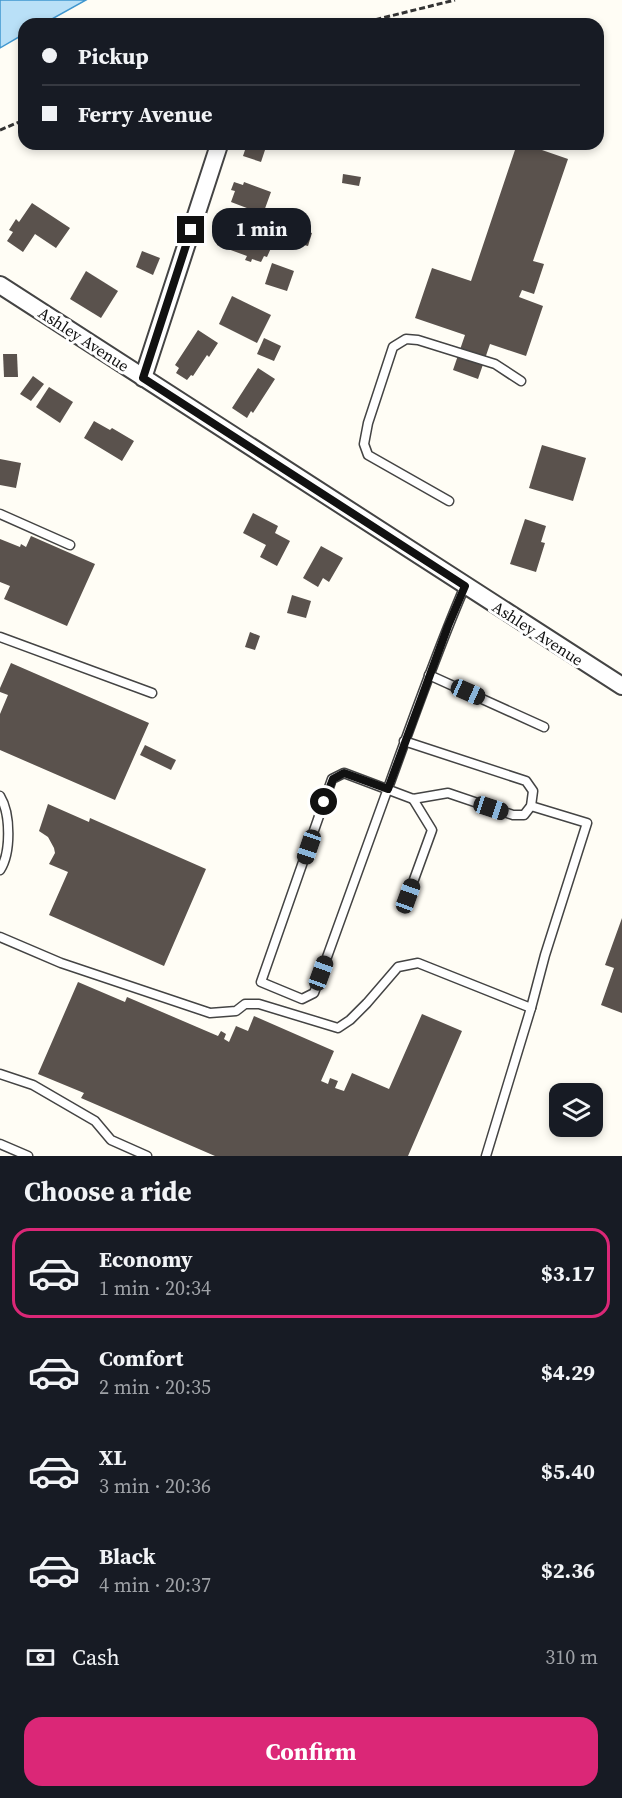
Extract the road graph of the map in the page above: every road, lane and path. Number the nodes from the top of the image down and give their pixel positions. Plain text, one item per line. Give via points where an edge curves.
1 (455, 0) edge
2 (382, 18) edge
3 (18, 122) edge
4 (0, 130) edge
5 (217, 150) edge
6 (0, 285) edge
7 (143, 378) junction
8 (521, 381) dead end
9 (449, 501) dead end
10 (0, 514) edge
11 (70, 545) dead end
12 (465, 586) junction
13 (0, 637) edge
14 (429, 675) junction
15 (622, 687) edge
16 (152, 693) dead end
17 (544, 727) dead end
18 (404, 741) junction
19 (388, 789) junction
20 (0, 796) edge
21 (412, 799) junction
22 (531, 806) junction
23 (0, 870) edge
24 (408, 896) dead end
25 (0, 937) edge
26 (531, 1008) junction
27 (0, 1074) edge
28 (0, 1144) edge
29 (28, 1156) edge
30 (147, 1156) edge
31 (486, 1156) edge

1 - 2 path
3 - 4 path
5 - 7 street
6 - 7 street, Ashley Avenue
7 - 12 street, Ashley Avenue
8 - 9 lane via 495,364 418,340 406,339 393,347 368,423 364,444 368,455
10 - 11 lane
12 - 14 lane
12 - 15 street, Ashley Avenue
13 - 16 lane
14 - 17 lane
14 - 18 lane
18 - 19 lane
18 - 22 lane via 526,781 533,791
19 - 19 lane via 344,773 333,779 261,982 302,999 314,993
19 - 21 lane
20 - 23 lane via 8,830
21 - 22 lane via 448,793 513,815 524,815
21 - 24 lane via 432,830
22 - 26 lane via 587,823
25 - 26 lane via 61,963 210,1013 259,1004 338,1028 398,968 418,963
26 - 31 lane
27 - 30 lane via 33,1085 95,1121 111,1140
28 - 29 lane

